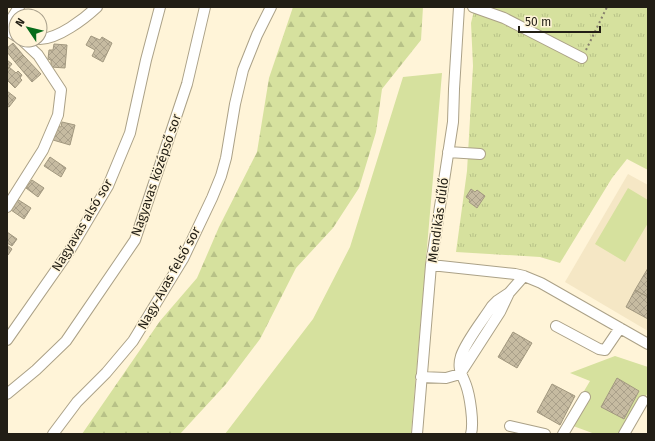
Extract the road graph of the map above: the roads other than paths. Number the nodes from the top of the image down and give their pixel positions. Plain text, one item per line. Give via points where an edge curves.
1 (19, 7) edge
2 (97, 7) edge
3 (160, 7) edge
4 (205, 7) edge
5 (271, 7) edge
6 (459, 7) edge
7 (473, 7) edge
8 (7, 26) edge
9 (48, 39) edge
10 (31, 48) edge
11 (582, 58) road end
12 (448, 152) junction
13 (480, 154) dead end
14 (7, 208) edge
15 (431, 265) junction
16 (524, 276) junction
17 (556, 326) dead end
18 (620, 328) junction
19 (7, 340) edge
20 (648, 344) edge
21 (460, 374) junction
22 (422, 377) junction
23 (7, 394) edge
24 (585, 398) dead end
25 (643, 401) dead end
26 (510, 426) dead end
27 (53, 434) edge
28 (417, 434) edge
29 (470, 434) edge
30 (545, 434) edge
31 (562, 434) edge
32 (624, 434) edge

1 - 8 street
2 - 9 street via 81,21
3 - 19 street, Nagyavas alsó sor via 130,133 108,186 70,250
4 - 23 street, Nagyavas középső sor via 187,84 135,240 66,341
5 - 27 street, Nagy-Avas felső sor via 243,70 221,176 183,259 133,341 77,402
6 - 12 street, Mendikás dűlő via 453,122
7 - 11 street via 504,18
10 - 14 street via 61,90 58,115 43,150
12 - 13 street
12 - 15 street, Mendikás dűlő
15 - 16 street
15 - 22 street, Mendikás dűlő
16 - 18 street
16 - 21 street via 509,293 492,306 465,347 461,356
17 - 18 street via 605,350
18 - 20 street
21 - 22 street via 446,378
21 - 29 street via 466,386 472,418
22 - 28 street, Mendikás dűlő
24 - 31 street
25 - 32 street
26 - 30 street

